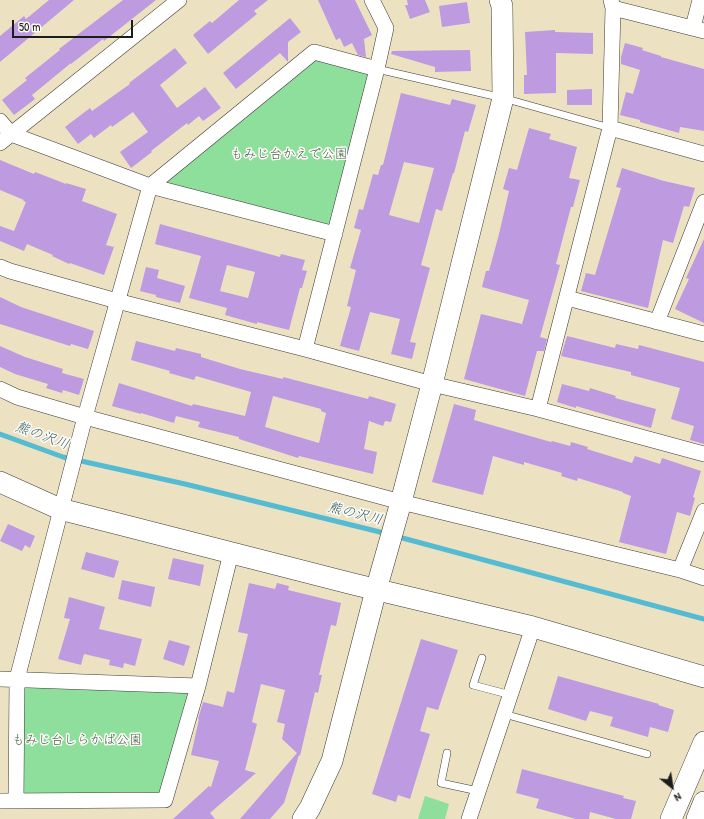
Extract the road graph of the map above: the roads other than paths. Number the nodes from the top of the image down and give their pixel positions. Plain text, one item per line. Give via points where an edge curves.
1 (179, 0) edge
2 (372, 0) edge
3 (500, 0) edge
4 (700, 0) edge
5 (612, 4) edge
6 (699, 29) edge
7 (377, 69) junction
8 (503, 98) junction
9 (0, 121) edge
10 (610, 128) junction
11 (5, 139) edge
12 (704, 154) edge
13 (150, 186) junction
14 (704, 202) edge
15 (335, 234) junction
16 (0, 267) edge
17 (567, 298) junction
18 (117, 301) junction
19 (657, 322) junction
20 (704, 334) edge
21 (305, 349) junction
22 (432, 384) junction
23 (0, 389) edge
24 (538, 409) junction
25 (85, 417) junction
26 (704, 454) edge
27 (0, 482) edge
28 (63, 500) junction
29 (704, 511) edge
30 (398, 512) junction
31 (231, 553) junction
32 (680, 570) junction
33 (704, 578) edge
34 (376, 590) junction
35 (533, 627) junction
36 (482, 658) dead end
37 (704, 677) edge
38 (0, 679) edge
39 (17, 680) junction
40 (198, 686) junction
41 (511, 695) junction
42 (504, 714) junction
43 (704, 742) edge
44 (447, 753) dead end
45 (646, 754) dead end
46 (478, 791) junction
47 (0, 801) edge
48 (16, 801) junction
49 (704, 802) edge
50 (303, 819) edge
51 (469, 819) edge
52 (672, 819) edge
53 (697, 819) edge

1 - 11 street
2 - 7 street via 386,28
3 - 8 street
4 - 6 street
5 - 6 street
5 - 10 street
7 - 8 lane
7 - 13 street via 314,52
7 - 15 street
8 - 10 lane
8 - 22 street
9 - 11 street
10 - 12 street
10 - 17 street
11 - 13 street
13 - 15 street
13 - 18 street
14 - 19 street
15 - 21 street
16 - 18 street
17 - 19 street
17 - 24 street
18 - 21 street
18 - 25 street
19 - 20 street
21 - 22 street
22 - 24 street
22 - 30 street
23 - 25 street via 17,397
24 - 26 street
25 - 28 street
25 - 30 street
27 - 28 street
28 - 31 street
28 - 39 street
29 - 32 street
30 - 32 street
30 - 34 street
31 - 34 street
31 - 40 street
32 - 33 street
34 - 35 street
34 - 50 street via 332,761
35 - 37 street
35 - 41 street
36 - 41 lane via 473,685
38 - 39 street
39 - 40 street
39 - 48 street
40 - 48 street via 165,800
41 - 42 street
42 - 45 lane
42 - 46 street
43 - 52 street
44 - 46 lane via 441,783
46 - 51 street
47 - 48 street
49 - 53 street

